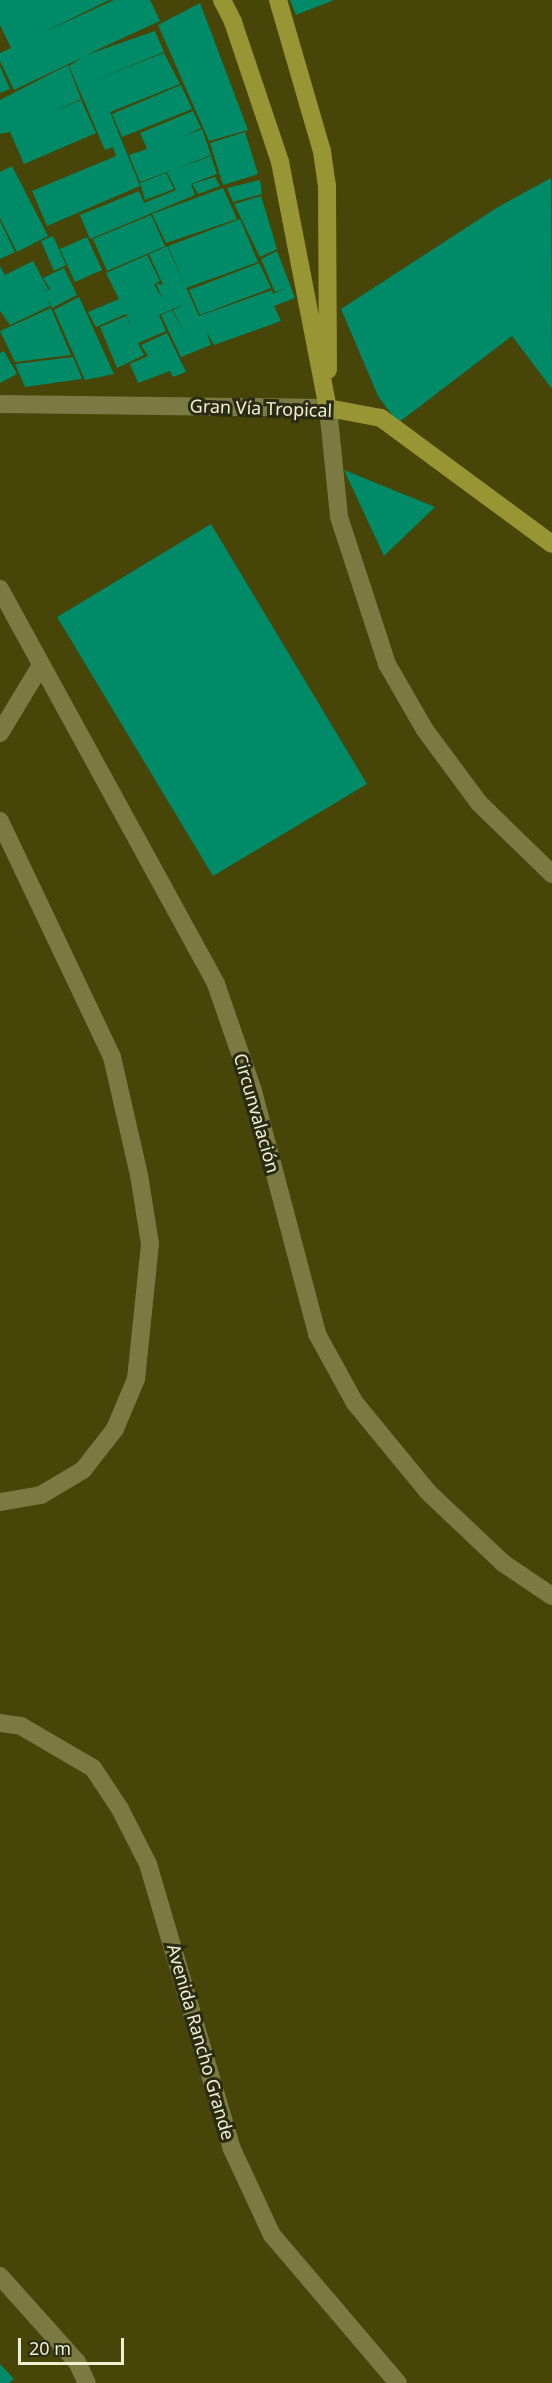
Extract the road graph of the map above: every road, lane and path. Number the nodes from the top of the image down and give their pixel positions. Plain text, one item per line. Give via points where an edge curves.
1 (222, 0) edge
2 (278, 0) edge
3 (0, 404) edge
4 (328, 408) junction
5 (552, 544) edge
6 (0, 588) edge
7 (41, 664) junction
8 (0, 733) edge
9 (0, 820) edge
10 (552, 874) edge
11 (0, 1502) edge
12 (552, 1596) edge
13 (0, 1723) edge
14 (0, 2276) edge
15 (87, 2383) edge
16 (398, 2383) edge

1 - 4 main road via 280,162
2 - 4 main road via 322,151 327,184
3 - 4 street, Gran Vía Tropical
4 - 5 main road, Gran Vía Tropical via 381,418
4 - 10 street via 339,517 387,664 425,730 479,803
6 - 7 street, Circunvalación
7 - 8 street
7 - 12 street, Circunvalación via 216,984 253,1090 317,1334 356,1403 428,1492 503,1563
9 - 11 street via 112,1057 150,1244 136,1378 115,1429 83,1470 41,1495
13 - 16 street, Avenida Rancho Grande via 21,1726 93,1768 120,1809 148,1864 232,2149 272,2235
14 - 15 street via 77,2362

